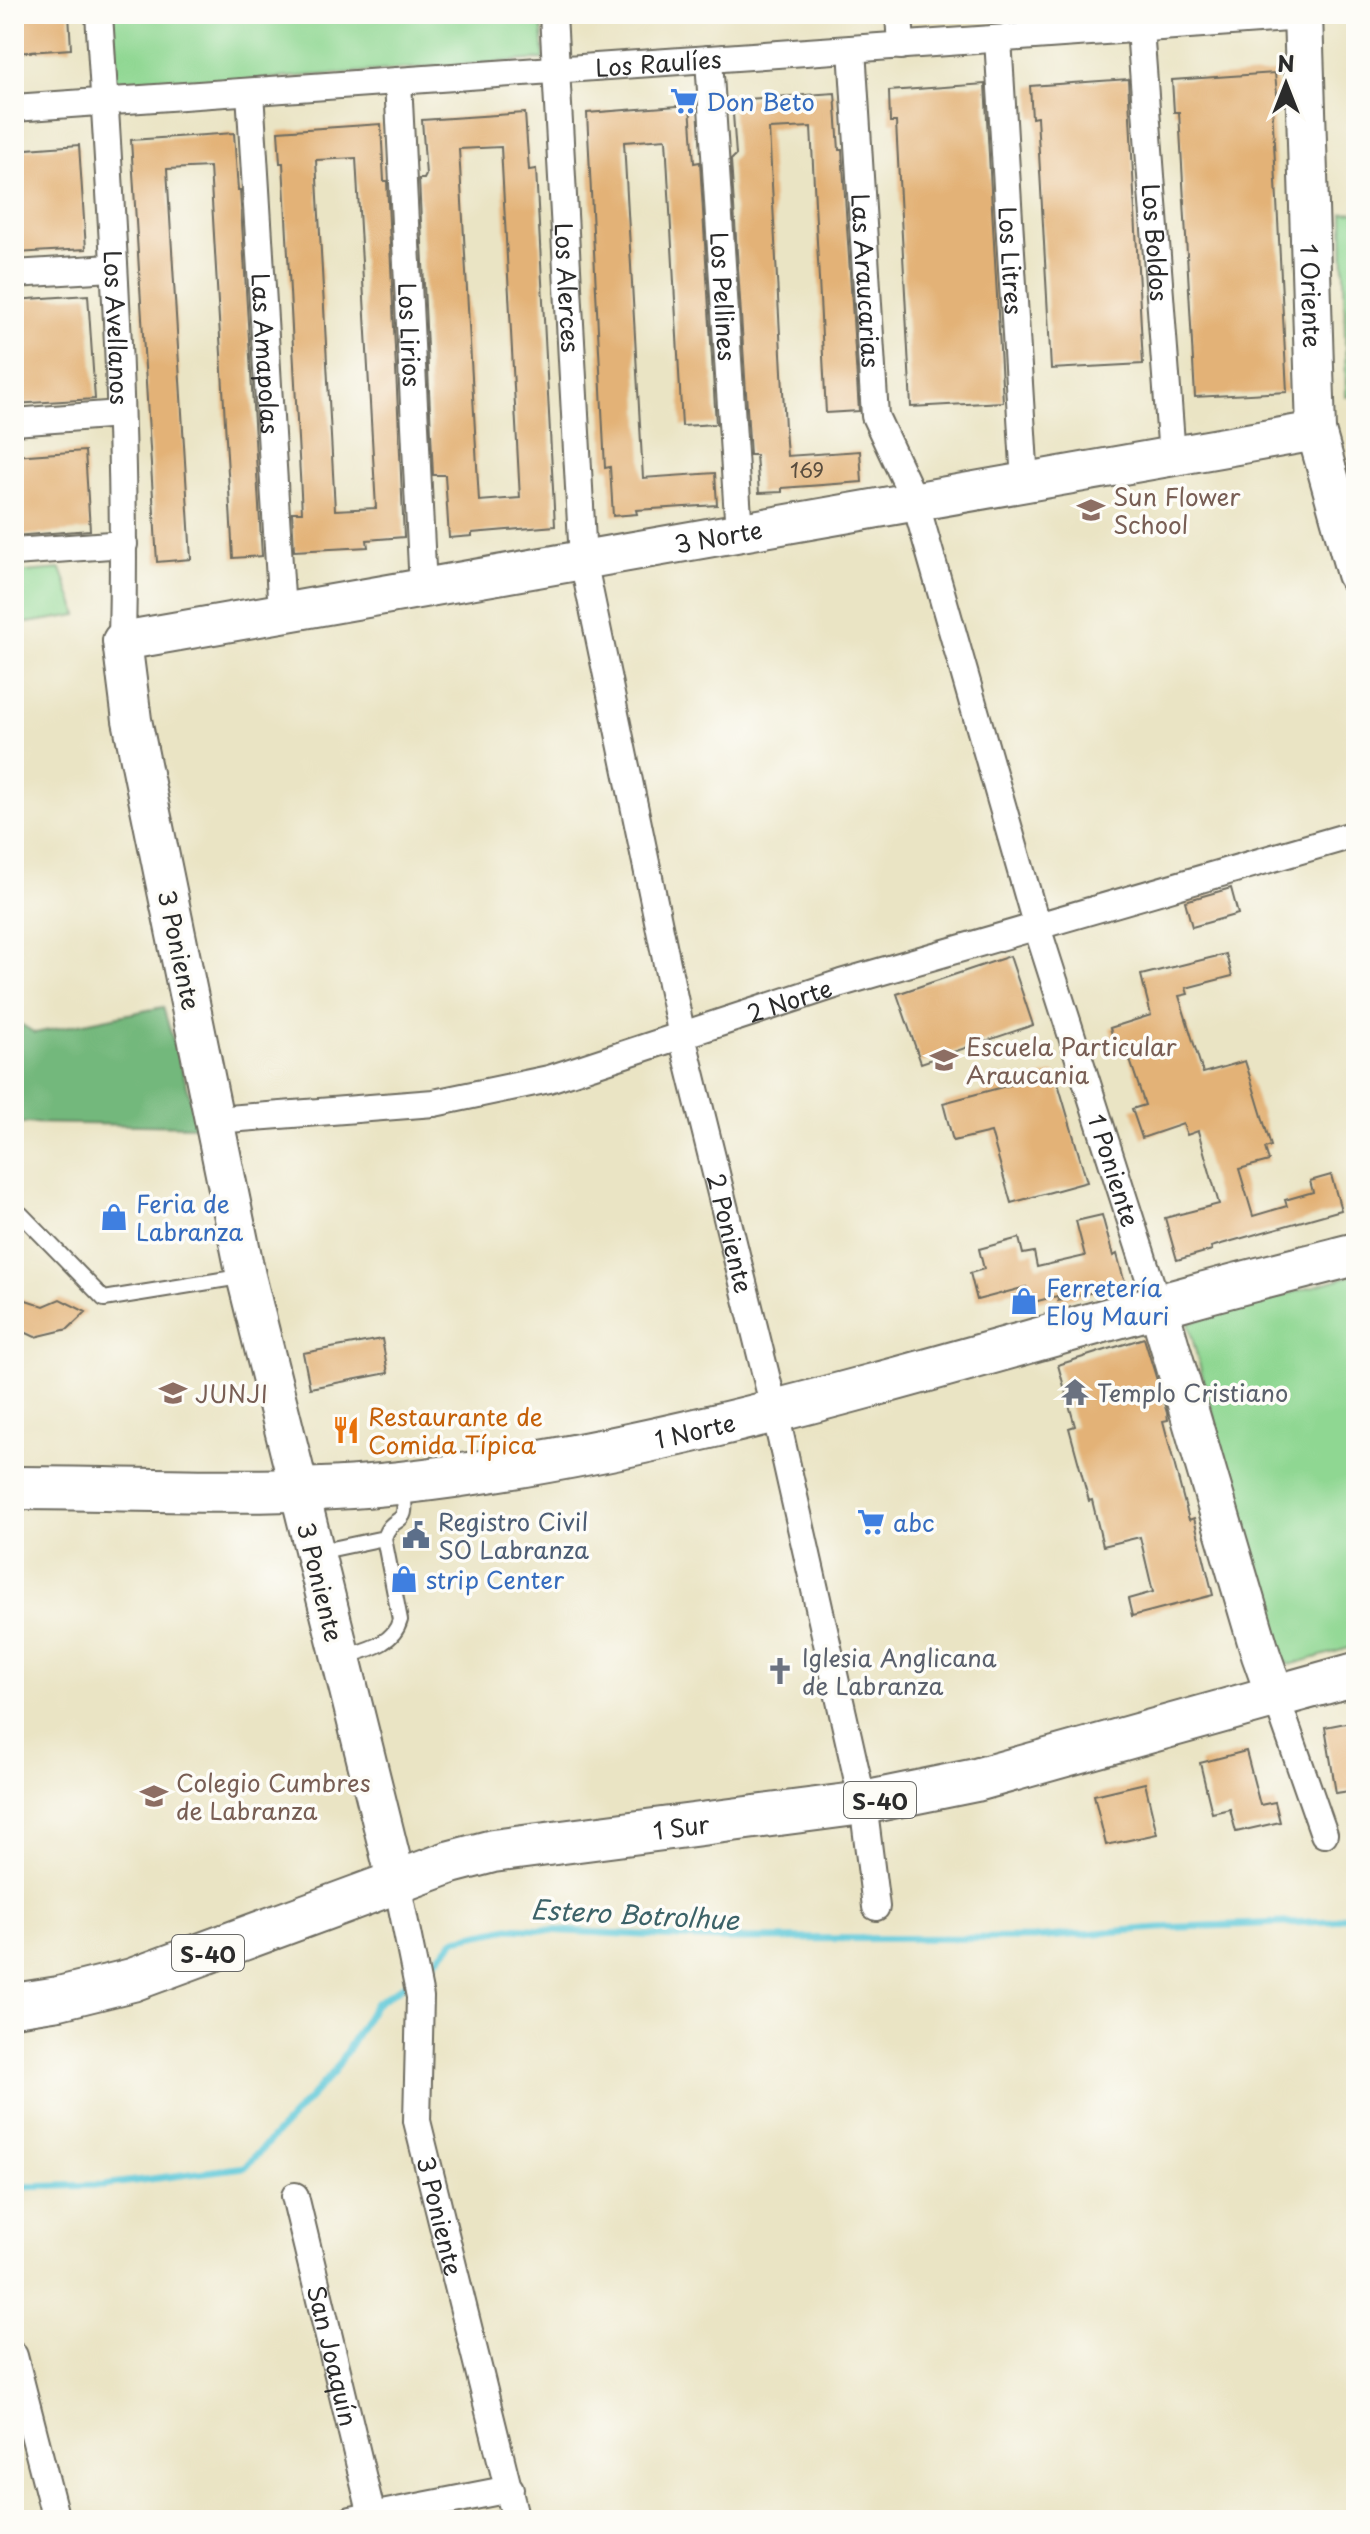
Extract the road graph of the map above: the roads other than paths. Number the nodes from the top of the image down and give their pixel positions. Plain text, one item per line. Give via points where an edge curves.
1 (99, 14) edge
2 (553, 14) edge
3 (899, 14) edge
4 (1303, 16) edge
5 (1140, 29) junction
6 (998, 39) junction
7 (901, 46) junction
8 (852, 49) junction
9 (709, 59) junction
10 (556, 70) junction
11 (398, 81) junction
12 (250, 92) junction
13 (105, 102) junction
14 (14, 108) edge
15 (112, 268) junction
16 (14, 274) edge
17 (120, 414) junction
18 (14, 422) edge
19 (1316, 431) junction
20 (1172, 456) junction
21 (1025, 482) junction
22 (915, 501) junction
23 (739, 533) junction
24 (124, 544) junction
25 (14, 552) edge
26 (583, 560) junction
27 (1356, 574) edge
28 (423, 588) junction
29 (282, 613) junction
30 (122, 641) junction
31 (1356, 834) edge
32 (1037, 927) junction
33 (682, 1036) junction
34 (215, 1120) junction
35 (21, 1214) dead end
36 (1356, 1254) edge
37 (246, 1276) junction
38 (1158, 1306) junction
39 (775, 1412) junction
40 (401, 1483) junction
41 (14, 1488) edge
42 (298, 1491) junction
43 (384, 1538) junction
44 (314, 1553) junction
45 (340, 1659) junction
46 (1356, 1674) edge
47 (1276, 1697) junction
48 (863, 1803) junction
49 (1324, 1834) dead end
50 (397, 1883) junction
51 (876, 1907) dead end
52 (14, 2005) edge
53 (295, 2196) dead end
54 (14, 2356) edge
55 (510, 2489) junction
56 (375, 2517) edge
57 (56, 2520) edge
58 (516, 2520) edge

1 - 13 street, Los Avellanos
2 - 10 street, Los Alerces
3 - 7 street
4 - 5 street, Los Raulíes
4 - 19 street, 1 Oriente
5 - 6 street, Los Raulíes
5 - 20 street, Los Boldos
6 - 7 street, Los Raulíes
6 - 21 street, Los Litres
7 - 8 street, Los Raulíes
8 - 9 street, Los Raulíes
8 - 22 street, Las Araucarias via 875,416
9 - 10 street, Los Raulíes
9 - 23 street, Los Pellines
10 - 11 street, Los Raulíes
10 - 26 street, Los Alerces
11 - 12 street, Los Raulíes
11 - 28 street, Los Lirios
12 - 13 street, Los Raulíes
12 - 29 street, Las Amapolas
13 - 14 street, Los Raulíes
13 - 15 street, Los Avellanos
15 - 16 street
15 - 17 street, Los Avellanos
17 - 18 street
17 - 24 street, Los Avellanos
19 - 20 street, 3 Norte
19 - 27 street, 1 Oriente
20 - 21 street, 3 Norte
21 - 22 street, 3 Norte
22 - 23 street, 3 Norte
22 - 32 street, 1 Poniente
23 - 26 street, 3 Norte
24 - 25 street
24 - 30 street, Los Avellanos
26 - 28 street, 3 Norte
26 - 33 street, 2 Poniente
28 - 29 street, 3 Norte
29 - 30 street, 3 Norte
30 - 34 street, 3 Poniente via 132,720
31 - 32 street, 2 Norte
32 - 33 street, 2 Norte
32 - 38 street, 1 Poniente
33 - 34 street, 2 Norte via 549,1079 434,1103
33 - 39 street, 2 Poniente
34 - 37 street, 3 Poniente
35 - 37 lane via 104,1299
36 - 38 main road, 1 Norte
37 - 42 street, 3 Poniente
38 - 39 main road, 1 Norte
38 - 47 street, 1 Poniente
39 - 40 main road, 1 Norte via 584,1453
39 - 48 street, 2 Poniente
40 - 42 main road, 1 Norte
40 - 43 lane via 405,1514
41 - 42 main road, 1 Norte
42 - 44 street, 3 Poniente
43 - 44 lane
43 - 45 lane via 398,1626 384,1643
44 - 45 street, 3 Poniente
45 - 50 street, 3 Poniente
46 - 47 main road, 1 Sur / S-40
47 - 48 main road, 1 Sur / S-40 via 976,1780
47 - 49 street, 1 Poniente
48 - 50 main road, 1 Sur / S-40 via 493,1851
48 - 51 street, 2 Poniente
50 - 52 main road, 1 Sur / S-40 via 132,1980
50 - 55 street, 3 Poniente via 420,1997 417,2121
53 - 56 street, San Joaquín
54 - 57 street
55 - 56 street
55 - 58 street, 3 Poniente

